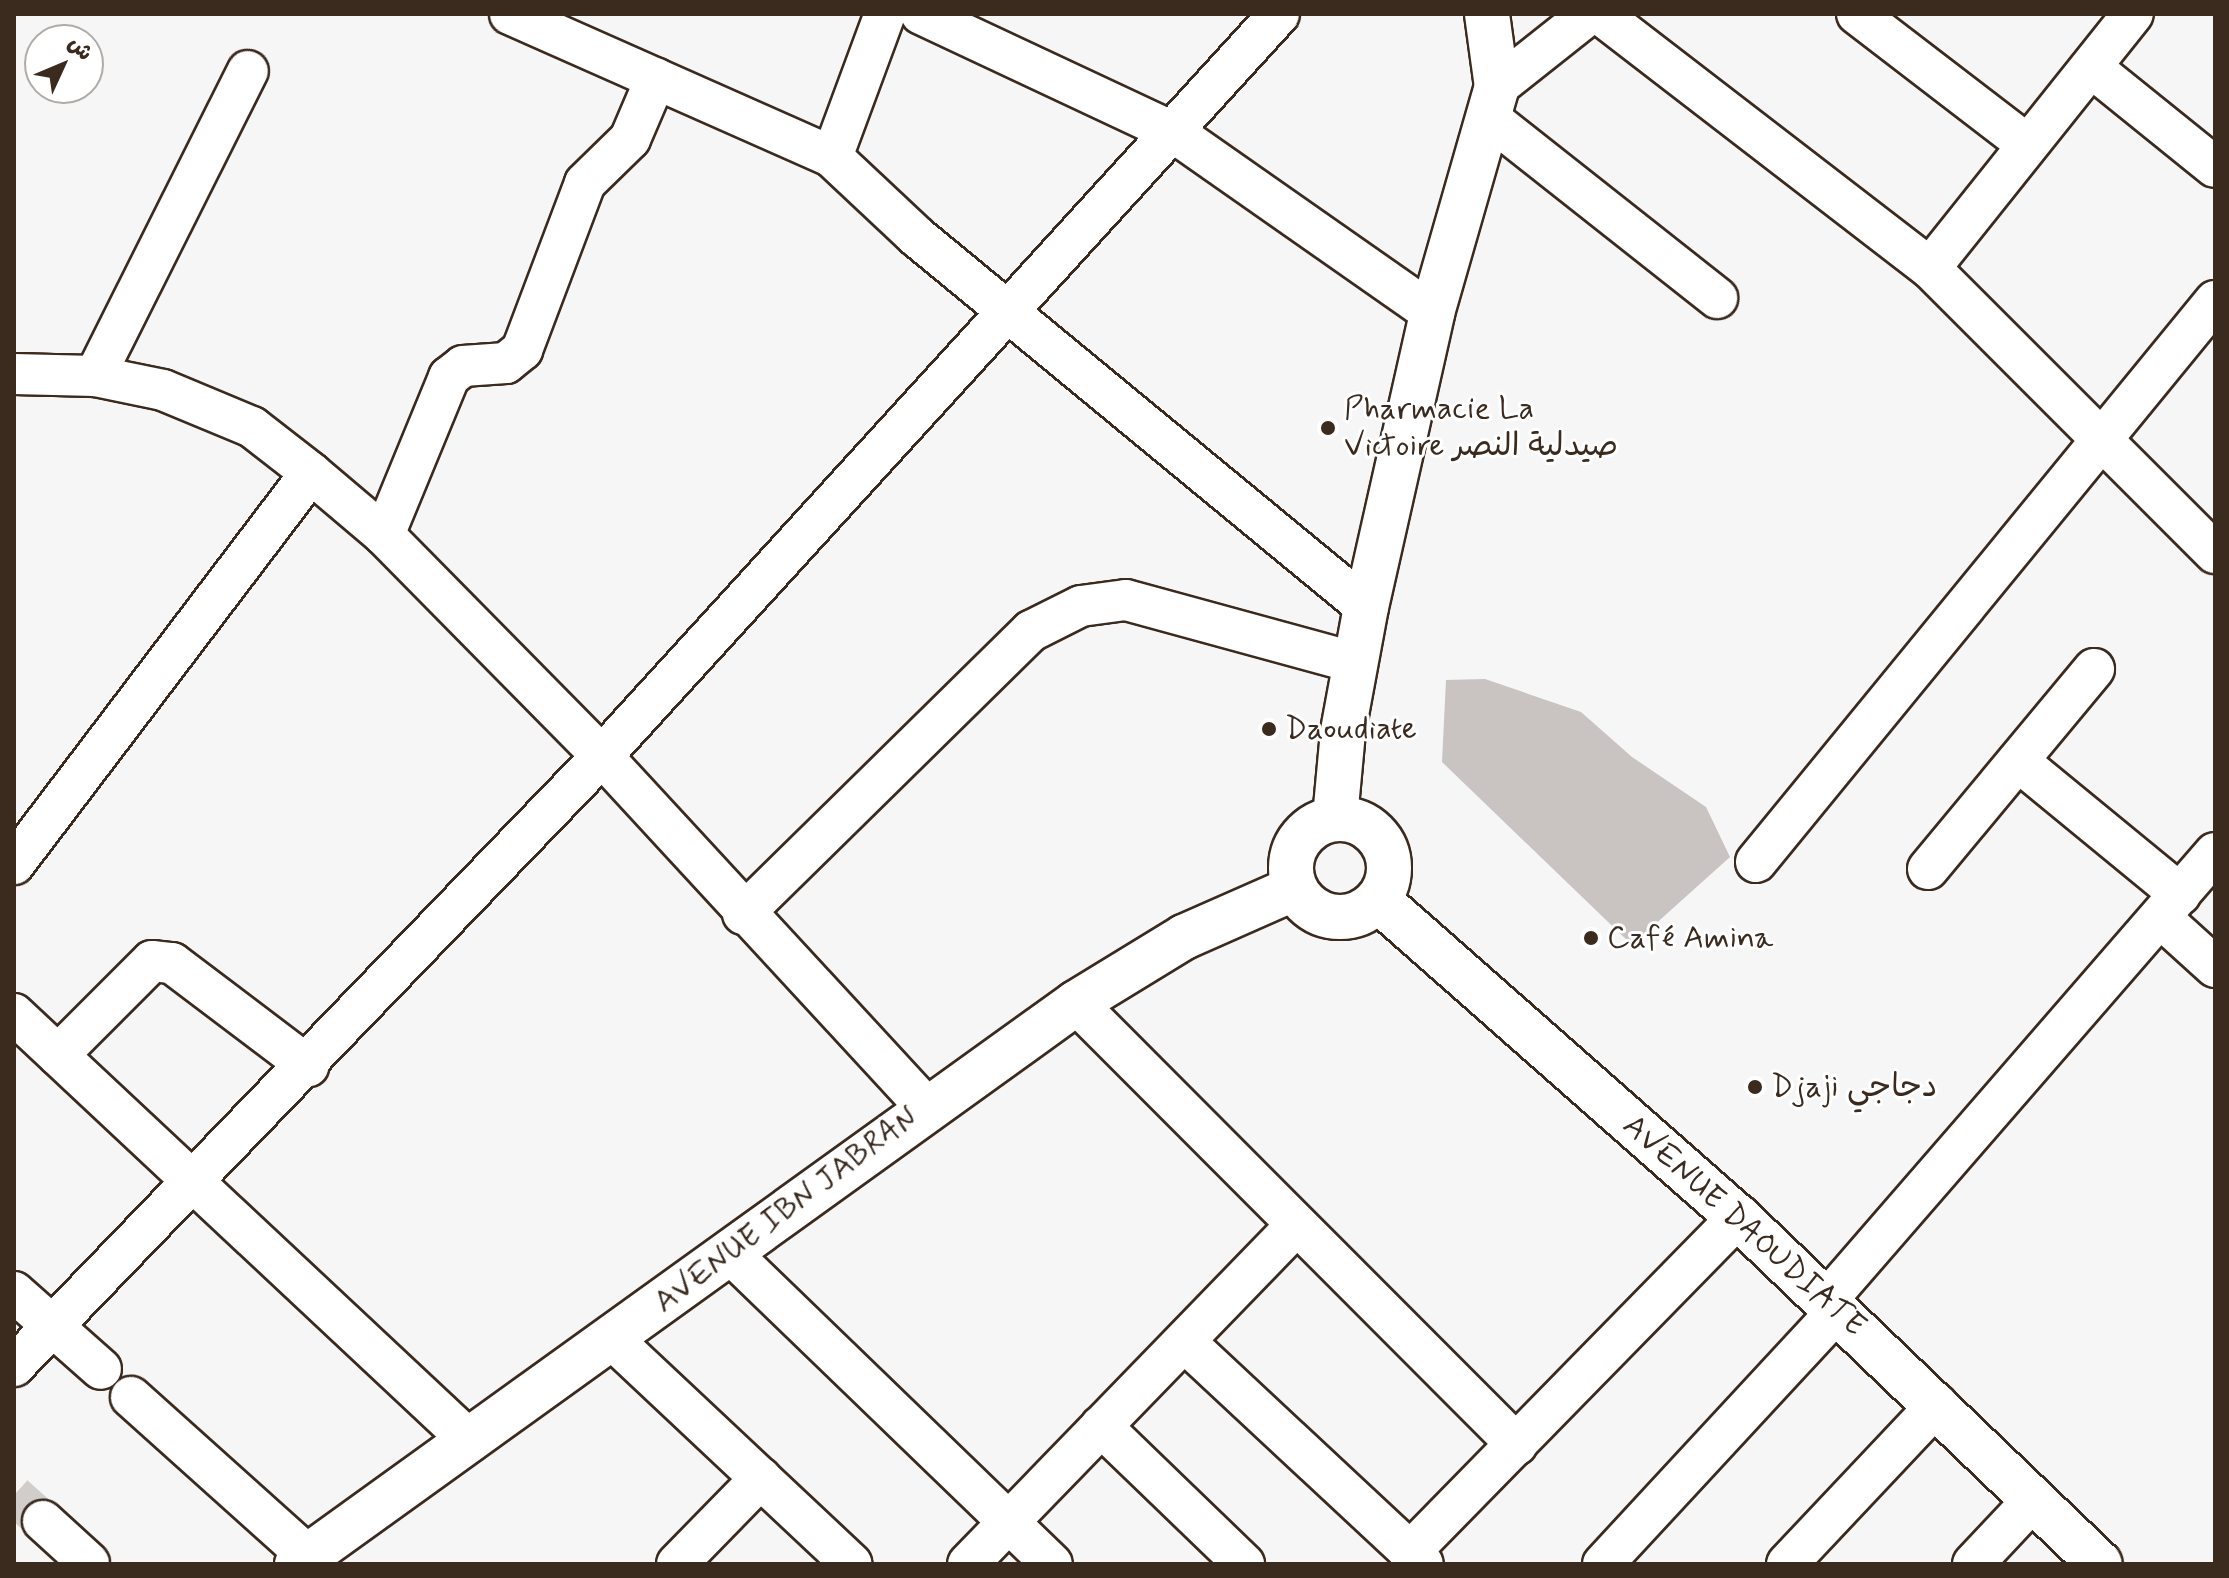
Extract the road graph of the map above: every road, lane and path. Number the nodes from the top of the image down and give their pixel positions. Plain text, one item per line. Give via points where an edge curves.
1 (510, 14) edge
2 (885, 14) edge
3 (921, 14) edge
4 (1279, 14) edge
5 (1487, 14) edge
6 (1589, 14) edge
7 (1600, 14) edge
8 (1857, 14) edge
9 (2118, 19) edge
10 (2091, 67) junction
11 (248, 71) dead end
12 (656, 78) junction
13 (1493, 102) junction
14 (1175, 133) junction
15 (2028, 145) junction
16 (832, 157) junction
17 (2215, 167) edge
18 (1930, 268) junction
19 (1717, 298) dead end
20 (2215, 301) edge
21 (1011, 312) junction
22 (1432, 313) junction
23 (14, 374) edge
24 (95, 376) junction
25 (2099, 440) junction
26 (311, 473) junction
27 (384, 535) junction
28 (2215, 553) edge
29 (1366, 607) junction
30 (1356, 663) junction
31 (2094, 669) dead end
32 (602, 756) junction
33 (2018, 761) junction
34 (1335, 818) junction
35 (2215, 853) edge
36 (1756, 862) dead end
37 (14, 864) edge
38 (1928, 869) dead end
39 (1295, 888) junction
40 (1378, 900) junction
41 (2170, 906) junction
42 (743, 914) junction
43 (2215, 967) edge
44 (1076, 1003) junction
45 (14, 1014) edge
46 (58, 1055) junction
47 (308, 1066) junction
48 (925, 1106) junction
49 (194, 1183) junction
50 (1738, 1217) junction
51 (1296, 1226) junction
52 (731, 1254) junction
53 (14, 1292) edge
54 (1832, 1305) junction
55 (53, 1327) junction
56 (611, 1338) junction
57 (1185, 1342) junction
58 (14, 1366) edge
59 (101, 1369) dead end
60 (131, 1397) dead end
61 (1937, 1405) junction
62 (1101, 1426) junction
63 (470, 1441) junction
64 (1517, 1445) junction
65 (761, 1478) junction
66 (2034, 1499) junction
67 (43, 1521) tunnel mouth
68 (1010, 1521) junction
69 (1416, 1558) edge
70 (302, 1560) edge
71 (89, 1563) edge
72 (677, 1564) edge
73 (852, 1564) edge
74 (968, 1564) edge
75 (1052, 1564) edge
76 (1244, 1564) edge
77 (1603, 1564) edge
78 (1787, 1564) edge
79 (1973, 1564) edge
80 (2100, 1564) edge

1 - 12 street
2 - 16 street
3 - 14 street
4 - 14 street
5 - 13 street
6 - 13 street
7 - 18 street
8 - 15 street
9 - 10 street
10 - 15 street
10 - 17 street
11 - 24 street
12 - 16 street
12 - 27 street via 630,139 585,183 522,350 506,363 463,366 449,377
13 - 19 street
13 - 22 street
14 - 21 street
14 - 22 street
15 - 18 street
16 - 21 street via 916,236
18 - 25 street
20 - 25 street
21 - 29 street
21 - 32 street
22 - 29 street
23 - 24 street
24 - 26 street via 163,390 252,427
25 - 28 street
25 - 36 street
26 - 27 street
26 - 37 street
27 - 32 street
29 - 30 street
30 - 34 street
30 - 42 street via 1126,600 1081,606 1031,631
31 - 33 street
32 - 42 street
32 - 47 street
33 - 38 street
33 - 41 street
34 - 39 street via 1313,825 1297,842 1291,865
34 - 40 street via 1358,821 1377,835 1389,856 1389,879
35 - 41 street
39 - 40 street via 1315,909 1342,917
39 - 44 street, AVENUE IBN JABRAN via 1184,937
40 - 50 street, AVENUE DAOUDIATE
41 - 43 street
41 - 54 street
42 - 48 street
44 - 48 street, AVENUE IBN JABRAN
44 - 51 street
45 - 46 street
46 - 47 street via 152,961 172,963
46 - 49 street
47 - 49 street
48 - 52 street, AVENUE IBN JABRAN
49 - 55 street
49 - 63 street
50 - 54 street, AVENUE DAOUDIATE
50 - 64 street
51 - 57 street
51 - 64 street
52 - 56 street, AVENUE IBN JABRAN
52 - 68 street
53 - 55 street
54 - 61 street, AVENUE DAOUDIATE
54 - 77 street
55 - 58 street
55 - 59 street
56 - 63 street, AVENUE IBN JABRAN
56 - 65 street
57 - 62 street
57 - 69 street
60 - 70 street
61 - 66 street, AVENUE DAOUDIATE
61 - 78 street
62 - 68 street
62 - 76 street
63 - 70 street, AVENUE IBN JABRAN
64 - 69 street
65 - 72 street
65 - 73 street
66 - 79 street
66 - 80 street, AVENUE DAOUDIATE
67 - 71 street
68 - 74 street
68 - 75 street

